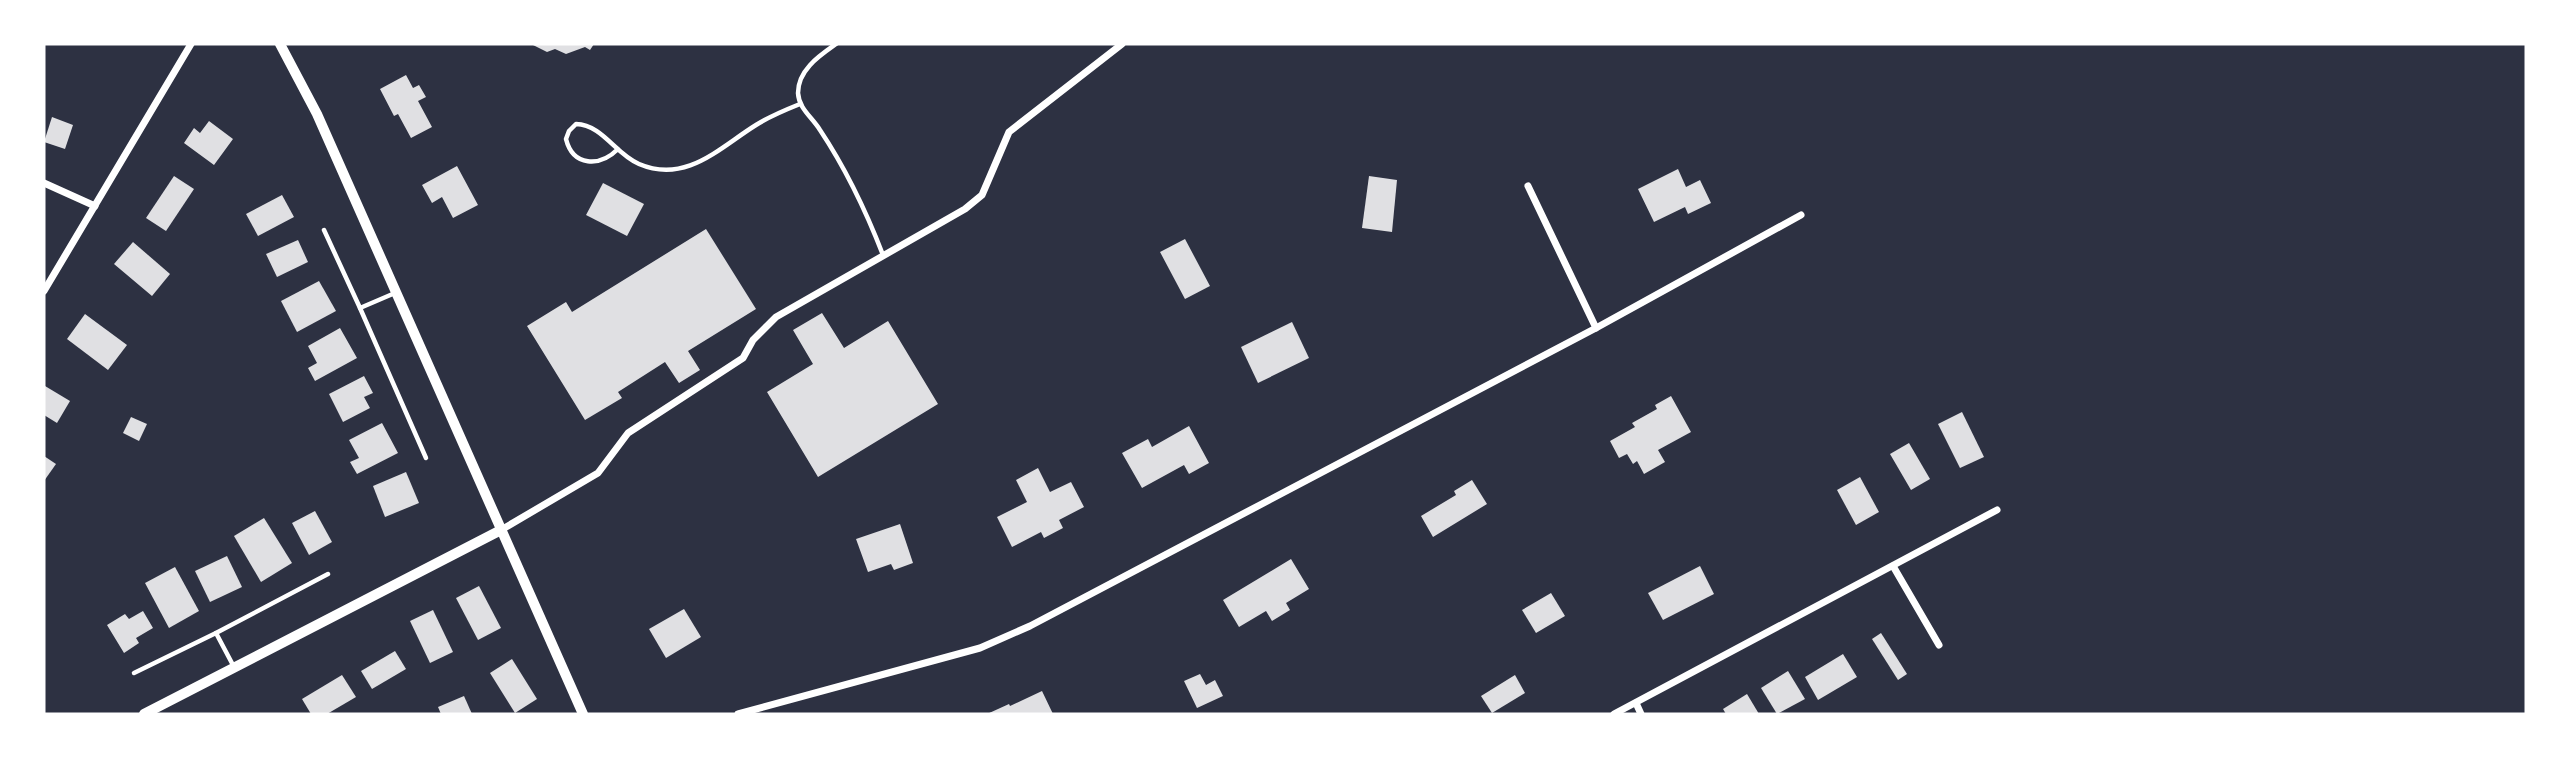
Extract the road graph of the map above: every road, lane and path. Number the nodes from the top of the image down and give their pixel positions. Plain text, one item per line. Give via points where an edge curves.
1 (191, 44) edge
2 (280, 44) edge
3 (836, 44) edge
4 (1122, 44) edge
5 (800, 104) junction
6 (618, 149) junction
7 (44, 183) edge
8 (1528, 186) dead end
9 (95, 206) junction
10 (1801, 215) dead end
11 (324, 230) dead end
12 (884, 256) junction
13 (44, 291) edge
14 (396, 293) junction
15 (360, 308) junction
16 (1596, 328) junction
17 (426, 458) dead end
18 (1997, 510) dead end
19 (501, 530) junction
20 (1893, 566) junction
21 (328, 574) dead end
22 (216, 633) junction
23 (1939, 645) dead end
24 (234, 667) junction
25 (134, 673) dead end
26 (1636, 703) junction
27 (144, 714) edge
28 (583, 714) edge
29 (738, 714) edge
30 (1614, 714) edge
31 (1641, 714) edge

1 - 9 street
2 - 14 street via 317,114
3 - 5 lane via 805,70 799,85
4 - 12 street via 1009,132 982,195
5 - 6 lane via 776,113 721,150 670,171 641,165
5 - 12 lane via 863,205
6 - 6 lane via 586,125 576,124 566,139 571,151 587,162 598,162
7 - 9 street
8 - 16 street
9 - 13 street
10 - 16 street
11 - 15 lane
12 - 19 street via 776,317 743,358 628,433 598,473
14 - 15 lane
14 - 19 street
15 - 17 lane
16 - 29 street via 1030,626 980,648
18 - 20 street
19 - 24 street
19 - 28 street
20 - 23 street
20 - 26 street
21 - 22 lane
22 - 24 lane
22 - 25 lane
24 - 27 street
26 - 30 street
26 - 31 street

